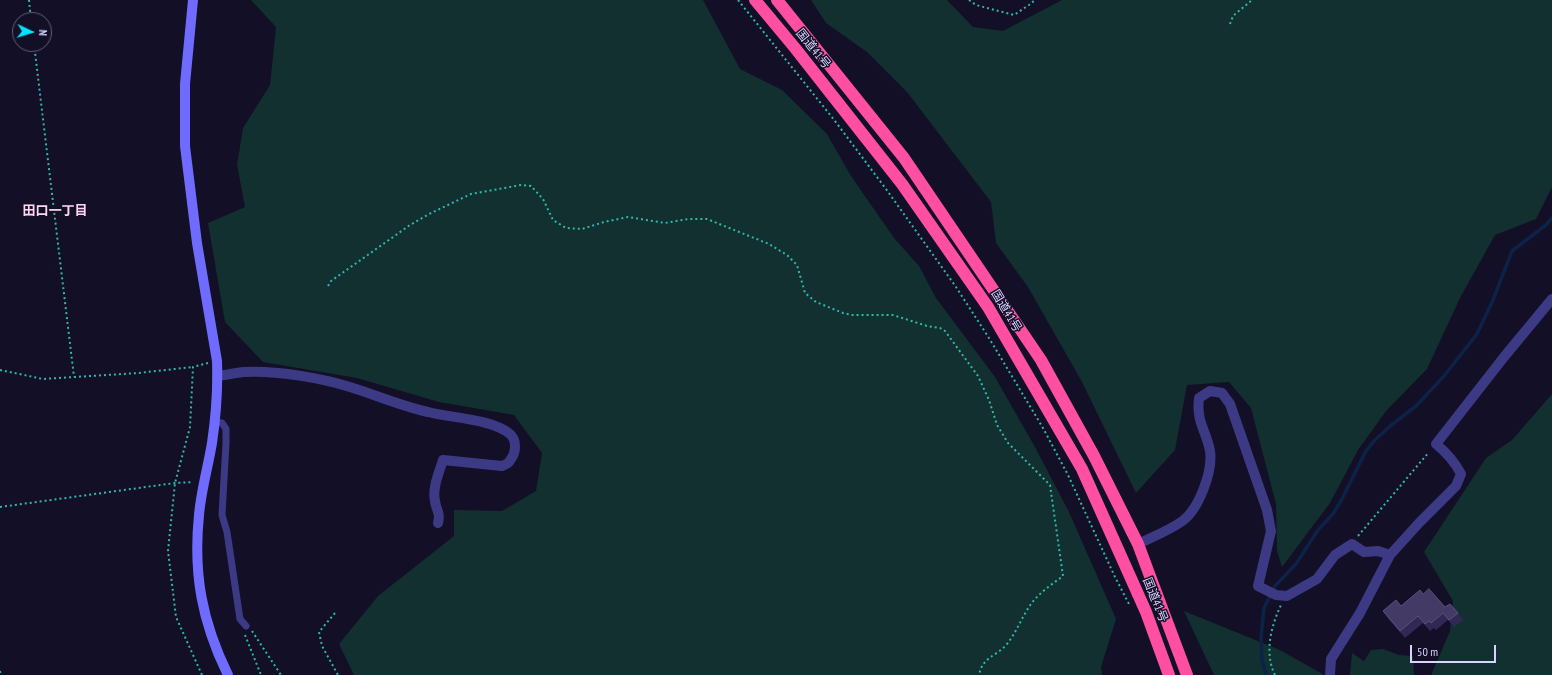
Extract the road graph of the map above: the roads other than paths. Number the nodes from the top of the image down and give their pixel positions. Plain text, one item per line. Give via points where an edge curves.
1 (193, 0) edge
2 (755, 0) edge
3 (777, 0) edge
4 (1552, 299) edge
5 (217, 376) junction
6 (215, 422) junction
7 (438, 523) dead end
8 (1138, 544) junction
9 (1390, 555) junction
10 (246, 626) road end
11 (228, 675) edge
12 (1169, 675) edge
13 (1187, 675) edge
14 (1330, 675) edge

1 - 5 street via 185,84 185,146 197,243 217,361
2 - 12 highway, 国道41号 via 902,184 988,307 1082,470 1146,612
3 - 8 highway, 国道41号 via 904,158 1041,360 1094,456
4 - 9 street via 1436,444 1450,456 1461,474 1456,486
5 - 6 street
5 - 7 street via 257,372 330,382 408,407 492,425 511,434 515,448 508,464 502,466 443,460 435,488 434,501 440,515
6 - 10 lane via 222,423 226,429 222,516 227,532 240,618
6 - 11 street via 199,514 196,555 208,626
8 - 9 street via 1182,521 1195,507 1209,476 1211,462 1198,409 1199,398 1210,391 1222,393 1230,404 1267,510 1271,531 1258,586 1282,595 1317,579 1335,555 1352,544 1364,552 1378,550
8 - 13 highway, 国道41号
9 - 14 street via 1360,613 1331,659

